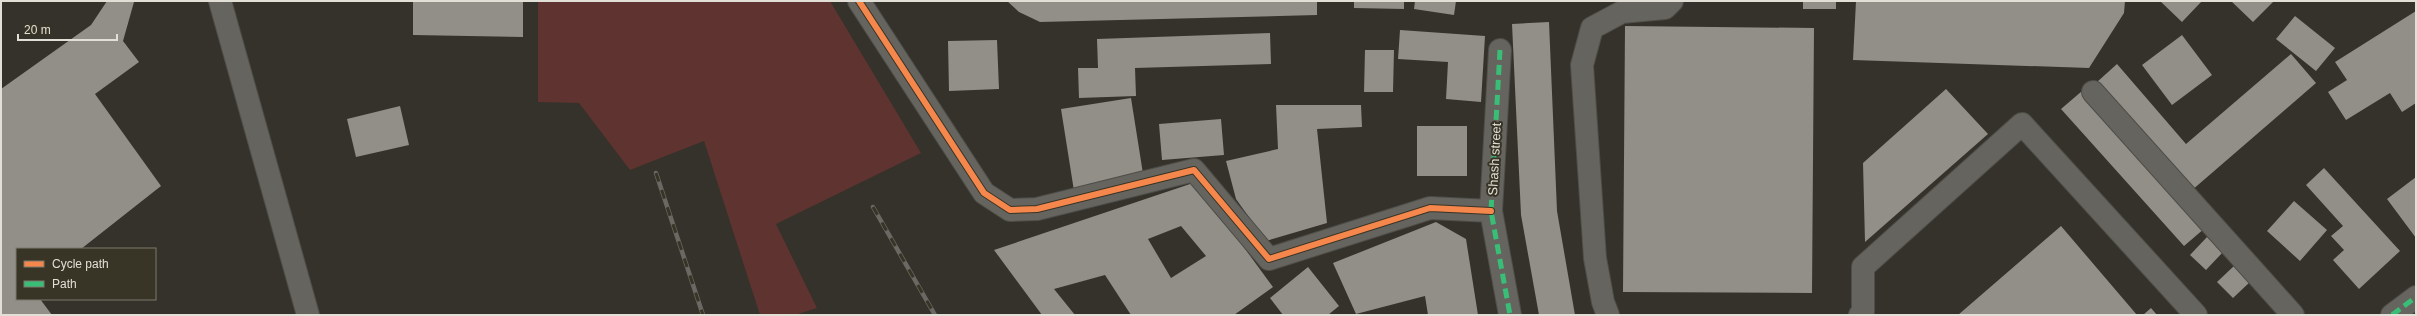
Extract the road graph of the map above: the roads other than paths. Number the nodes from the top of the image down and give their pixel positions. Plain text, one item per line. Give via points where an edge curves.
1 (220, 1) edge
2 (860, 1) edge
3 (1672, 1) edge
4 (1500, 50) dead end
5 (2093, 92) dead end
6 (1491, 211) junction
7 (2416, 297) edge
8 (308, 315) edge
9 (1510, 315) edge
10 (1608, 315) edge
11 (1860, 315) edge
12 (2196, 315) edge
13 (2293, 315) edge
14 (2392, 315) edge

1 - 8 street
2 - 6 street via 984,193 1010,210 1037,209 1194,170 1269,259 1430,208
3 - 10 street via 1665,8 1622,12 1592,28 1582,65 1595,258
4 - 6 street, Shash street
5 - 13 street
6 - 9 street, Shash street
7 - 14 street
11 - 12 street via 1863,312 1863,267 2022,124

